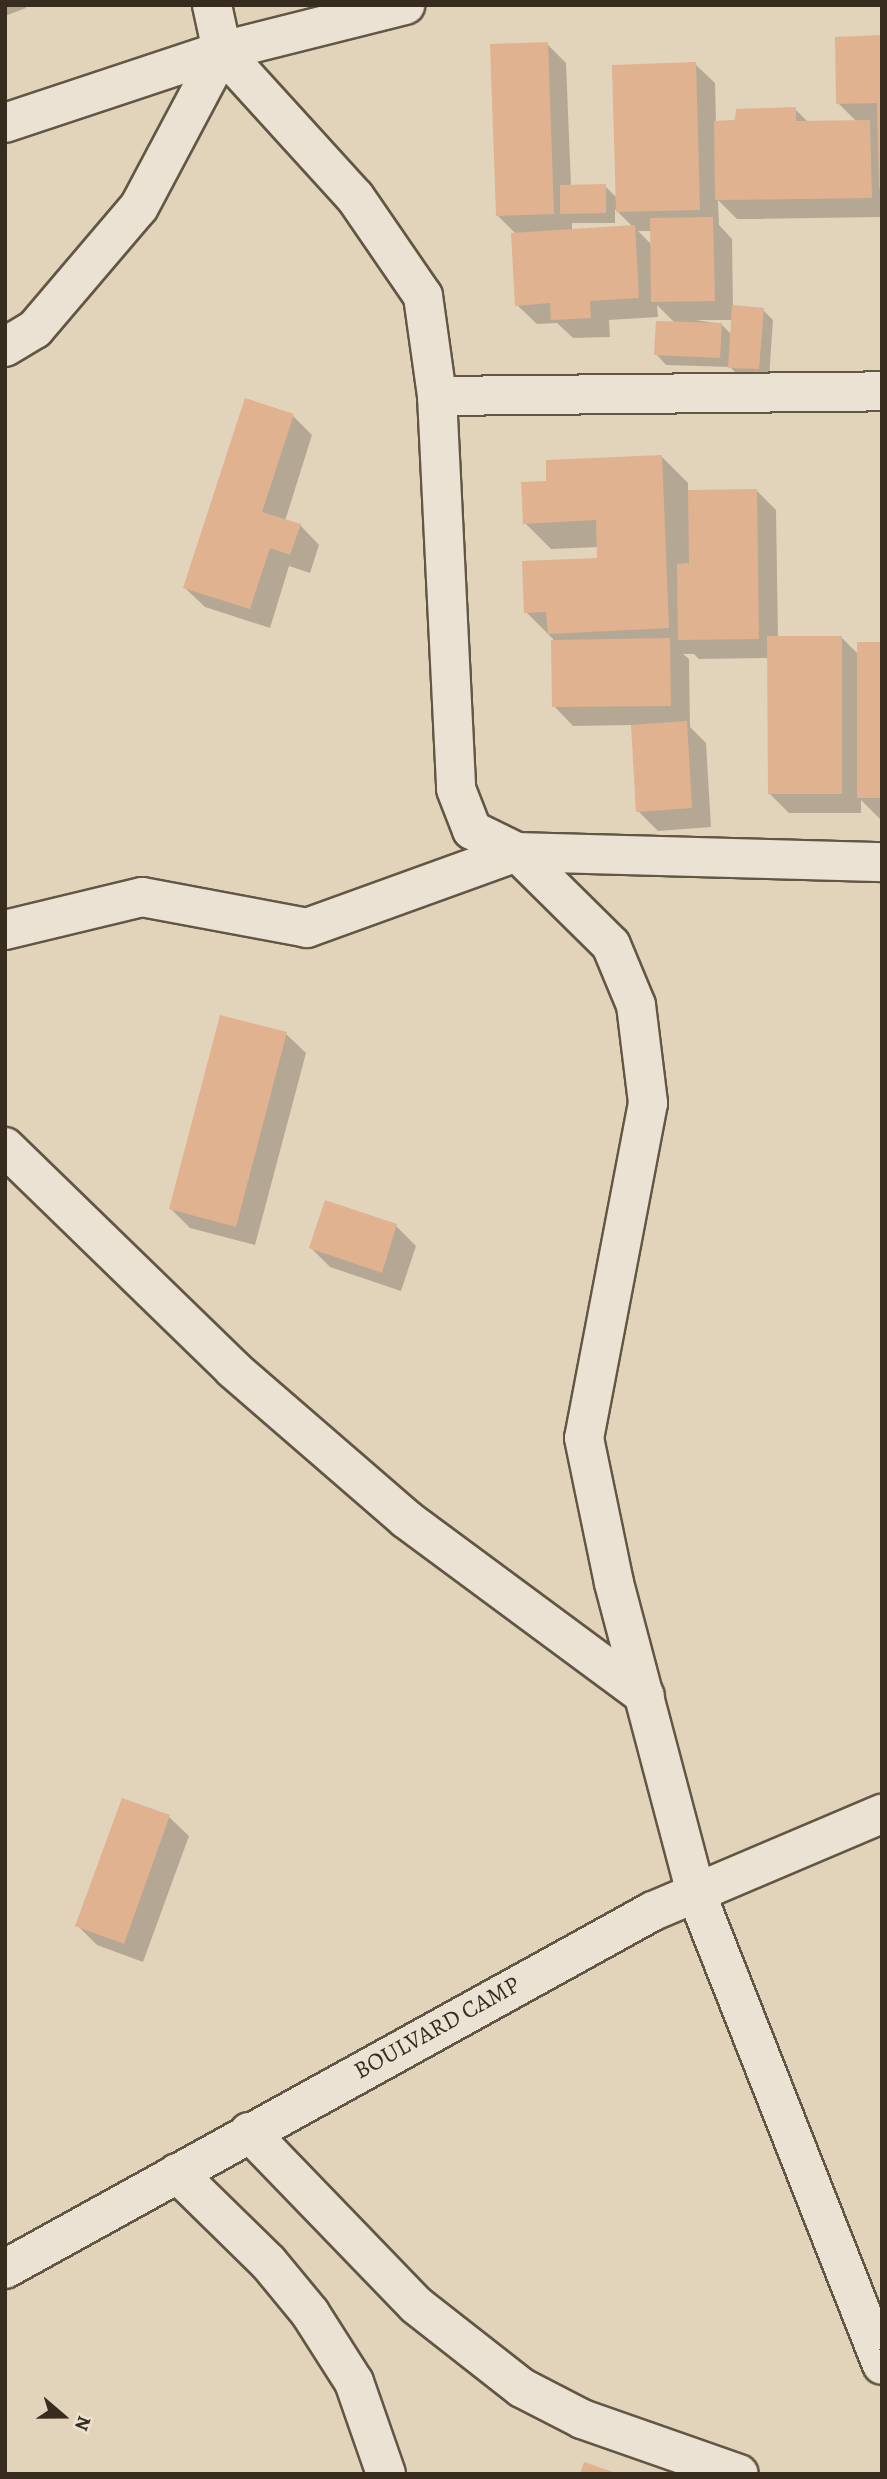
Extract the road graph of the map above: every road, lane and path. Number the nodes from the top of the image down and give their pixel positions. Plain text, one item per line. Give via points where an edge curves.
1 (212, 5) edge
2 (405, 5) edge
3 (222, 51) junction
4 (5, 123) edge
5 (5, 347) edge
6 (882, 391) edge
7 (437, 396) junction
8 (517, 852) junction
9 (882, 862) edge
10 (5, 930) edge
11 (5, 1147) edge
12 (645, 1696) junction
13 (882, 1814) edge
14 (696, 1893) junction
15 (249, 2132) junction
16 (177, 2173) junction
17 (5, 2269) edge
18 (882, 2365) edge
19 (386, 2474) edge
20 (739, 2474) edge

1 - 3 street
2 - 3 street
3 - 4 street
3 - 5 street via 139,206 35,329
3 - 7 street via 355,197 423,296
6 - 7 street
7 - 8 street via 456,789 472,830
8 - 9 street
8 - 10 street via 307,928 142,897
8 - 12 street via 611,945 636,1005 648,1102 584,1438 614,1583
11 - 12 street via 233,1369 406,1519
12 - 14 street
13 - 14 street, BOULVARD CAMP
14 - 15 street, BOULVARD CAMP via 506,1989
14 - 18 street
15 - 16 street, BOULVARD CAMP
15 - 20 street via 416,2305 522,2388 582,2419
16 - 17 street, BOULVARD CAMP
16 - 19 street via 268,2262 310,2313 354,2382

